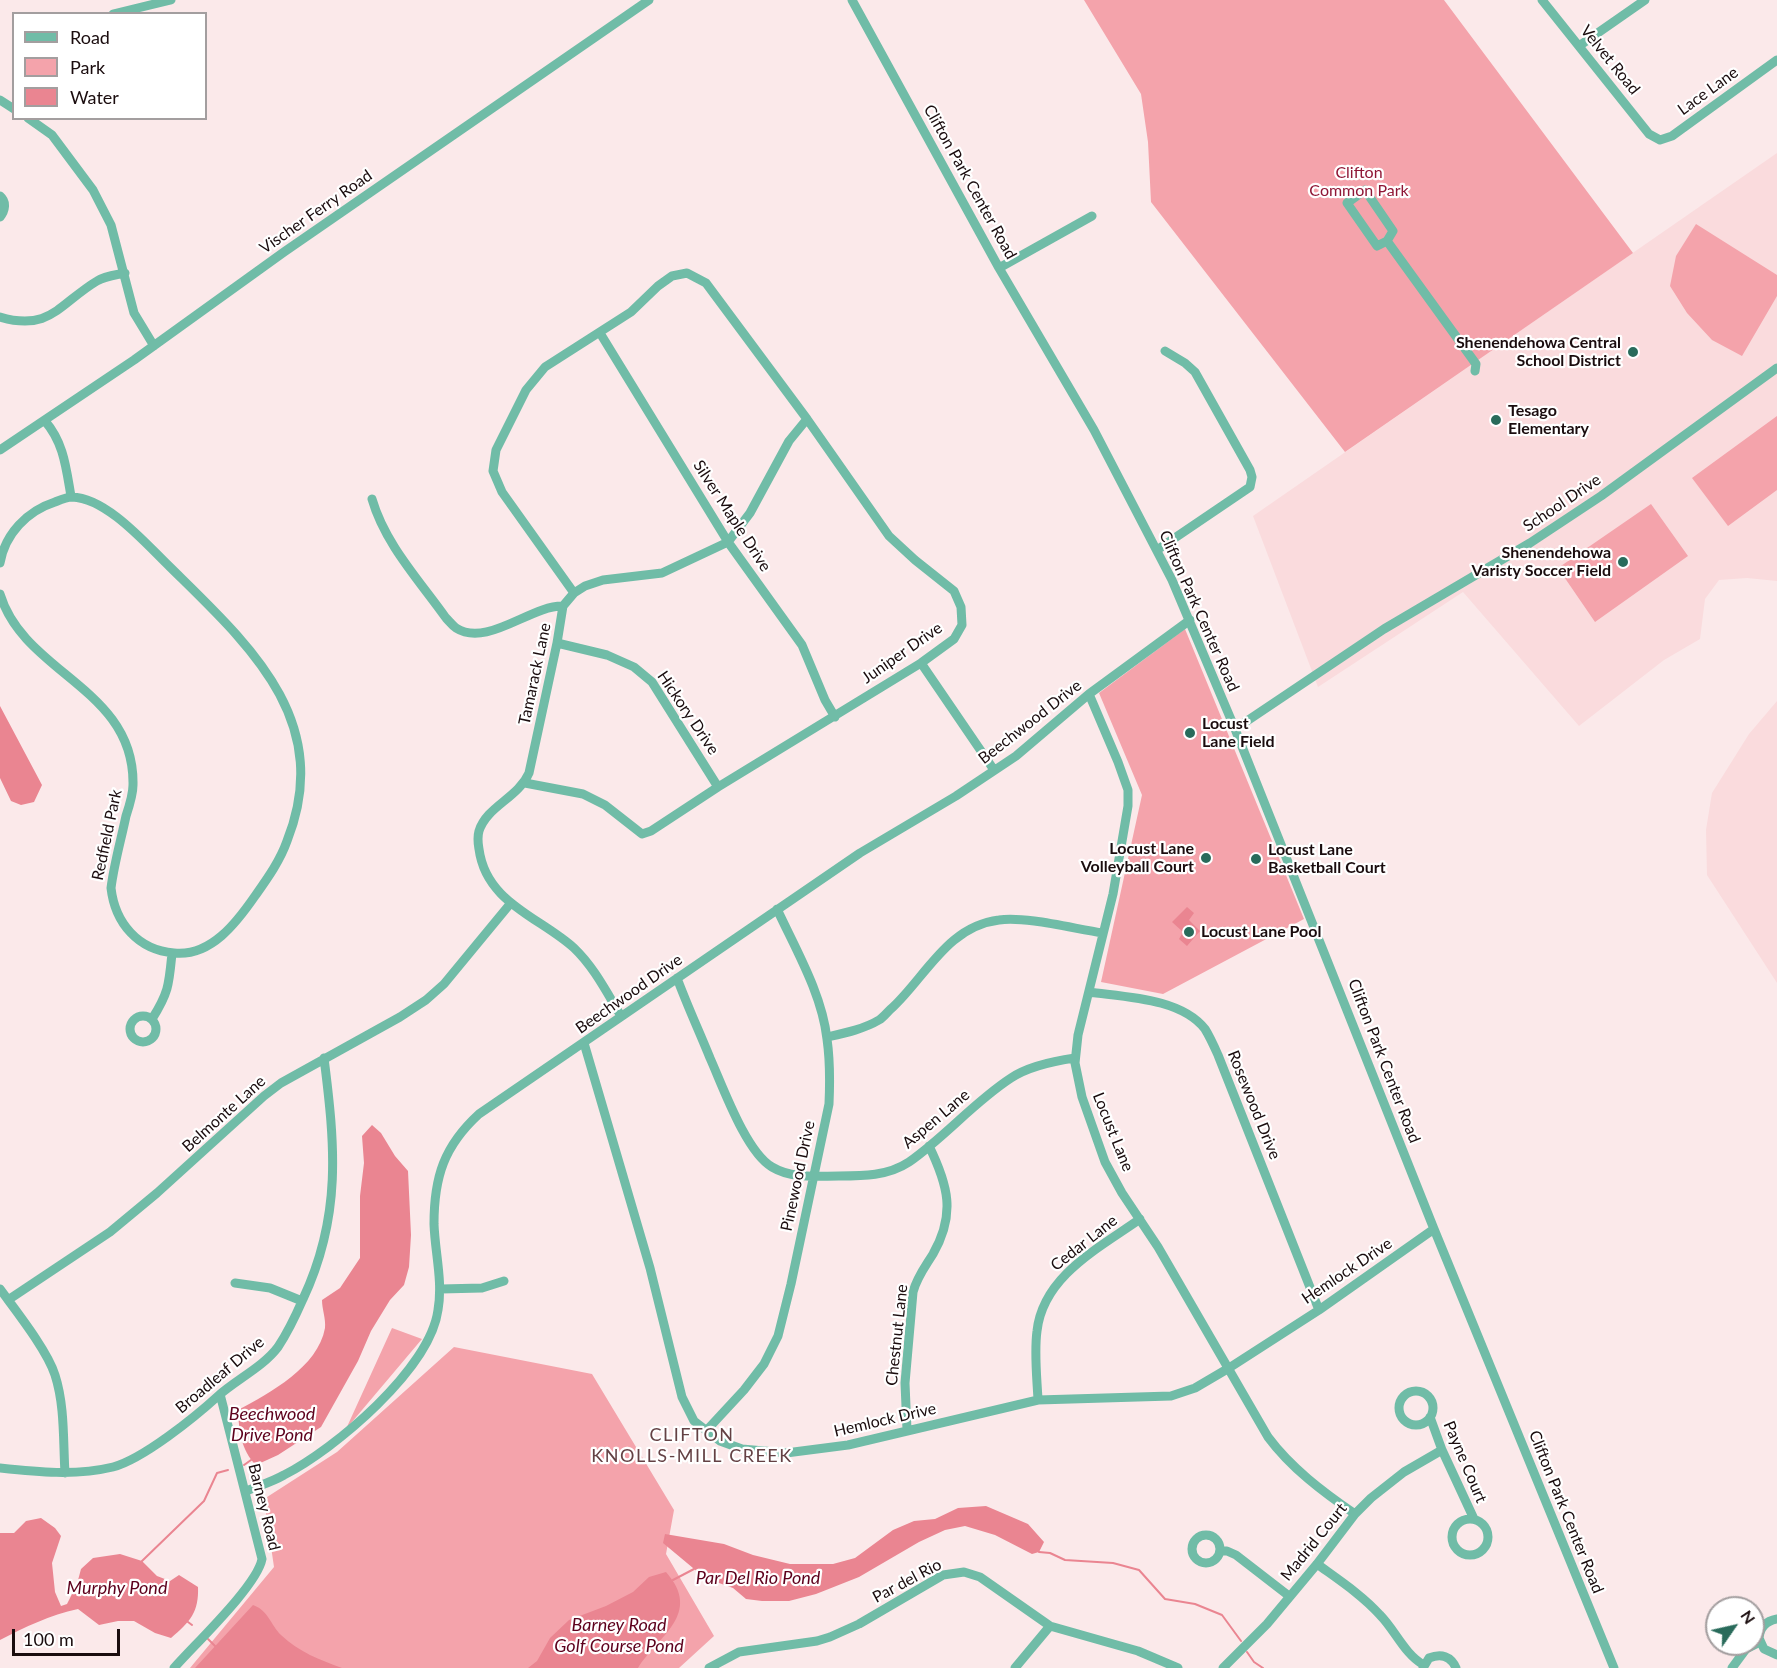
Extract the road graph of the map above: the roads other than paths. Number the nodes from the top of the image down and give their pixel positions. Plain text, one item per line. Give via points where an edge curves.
1 (171, 0) edge
2 (649, 0) edge
3 (852, 0) edge
4 (1542, 0) edge
5 (1645, 0) edge
6 (121, 12) edge
7 (1579, 46) junction
8 (1777, 60) edge
9 (0, 100) edge
10 (12, 105) edge
11 (31, 120) edge
12 (1655, 138) joint
13 (0, 196) edge
14 (1092, 216) dead end
15 (0, 217) edge
16 (1387, 241) junction
17 (999, 268) junction
18 (125, 273) junction
19 (0, 316) edge
20 (600, 333) junction
21 (154, 346) junction
22 (1165, 351) dead end
23 (1777, 368) edge
24 (1475, 371) dead end
25 (807, 418) junction
26 (45, 421) junction
27 (0, 450) edge
28 (71, 496) junction
29 (372, 500) dead end
30 (728, 542) junction
31 (1157, 550) junction
32 (0, 563) edge
33 (574, 593) junction
34 (0, 594) edge
35 (563, 606) junction
36 (1190, 620) junction
37 (557, 642) junction
38 (921, 663) junction
39 (1089, 694) junction
40 (835, 717) junction
41 (1235, 729) junction
42 (994, 770) junction
43 (525, 783) junction
44 (718, 787) junction
45 (510, 904) junction
46 (777, 909) junction
47 (1102, 933) junction
48 (172, 953) junction
49 (677, 978) junction
50 (1089, 992) junction
51 (621, 1016) junction
52 (152, 1019) dead end
53 (827, 1037) junction
54 (584, 1042) junction
55 (324, 1058) junction
56 (1075, 1058) junction
57 (929, 1146) junction
58 (813, 1176) junction
59 (1140, 1219) junction
60 (1434, 1229) junction
61 (504, 1281) dead end
62 (235, 1282) dead end
63 (0, 1289) edge
64 (441, 1289) junction
65 (8, 1300) junction
66 (302, 1301) junction
67 (1318, 1310) junction
68 (1229, 1368) junction
69 (220, 1394) junction
70 (1038, 1400) junction
71 (1430, 1418) dead end
72 (907, 1430) junction
73 (706, 1431) junction
74 (1442, 1450) junction
75 (0, 1468) edge
76 (65, 1473) junction
77 (246, 1491) junction
78 (1355, 1514) junction
79 (1474, 1519) junction
80 (1220, 1551) dead end
81 (1317, 1564) junction
82 (1289, 1596) junction
83 (1050, 1626) junction
84 (1162, 1664) edge
85 (715, 1666) edge
86 (1423, 1666) edge
87 (174, 1668) edge
88 (1015, 1668) edge
89 (1178, 1668) edge
90 (1222, 1668) edge
91 (1456, 1668) edge
92 (1614, 1668) edge

1 - 6 street
2 - 21 street, Vischer Ferry Road via 303,238
3 - 17 street, Clifton Park Center Road
4 - 7 street, Velvet Road
5 - 7 street
7 - 12 street, Velvet Road
8 - 12 street, Lace Lane via 1672,136 1664,140
9 - 10 street
11 - 18 street via 52,135 93,190 111,225
13 - 15 street via 4,201
14 - 17 street
16 - 16 street via 1377,246 1347,203 1365,190 1393,231
16 - 24 street via 1476,364
17 - 31 street, Clifton Park Center Road via 1094,430
18 - 19 street via 98,280 62,309 44,317 28,322
18 - 21 street via 134,313
20 - 25 street, Juniper Drive via 631,312 658,286 676,274 687,273 706,283
20 - 30 street, Silver Maple Drive
20 - 33 street via 544,367 526,390 496,450 493,471 502,492
21 - 26 street, Vischer Ferry Road
22 - 31 street via 1195,372 1252,477 1250,487
23 - 41 street, School Drive via 1535,540 1384,628
25 - 30 street
25 - 38 street, Juniper Drive via 889,536 954,591 961,607 962,625 954,639
26 - 27 street, Vischer Ferry Road
26 - 28 street via 64,454
28 - 32 street via 31,514 9,537
28 - 48 street, Redfield Park via 100,506 123,522 236,633 271,680 296,732 301,774 297,810 287,843 270,874 230,929 211,943
29 - 35 street via 390,541 456,628 469,633 487,632 547,608
30 - 33 street via 662,573 603,580
30 - 40 street, Silver Maple Drive via 802,645
31 - 36 street, Clifton Park Center Road
33 - 35 street, Tamarack Lane
34 - 48 street, Redfield Park via 18,629 111,716 128,746 133,788 113,874 112,900 123,923 140,942
35 - 37 street, Tamarack Lane
36 - 39 street, Beechwood Drive
36 - 41 street, Clifton Park Center Road
37 - 43 street, Tamarack Lane
37 - 44 street, Hickory Drive via 607,655 634,667 652,682
38 - 40 street, Juniper Drive
38 - 42 street
39 - 42 street, Beechwood Drive
39 - 47 street, Locust Lane via 1128,790 1115,883
40 - 44 street, Juniper Drive
41 - 60 street, Clifton Park Center Road
42 - 46 street, Beechwood Drive
43 - 44 street, Juniper Drive via 583,794 642,834
43 - 45 street via 486,817 478,836 483,867
45 - 51 street via 573,947 589,964
45 - 55 street, Belmonte Lane via 444,984 426,1000
46 - 49 street, Beechwood Drive
46 - 53 street, Pinewood Drive via 807,974
47 - 50 street, Locust Lane
47 - 53 street via 1000,919 976,924 955,938 880,1019 860,1029
48 - 52 street via 169,988
49 - 51 street, Beechwood Drive
49 - 58 street, Aspen Lane via 739,1125 753,1147 763,1161 784,1173
50 - 56 street, Locust Lane
50 - 67 street, Rosewood Drive via 1161,1003 1195,1020 1205,1030 1218,1054
51 - 54 street, Beechwood Drive
53 - 58 street, Pinewood Drive via 829,1104
54 - 64 street, Beechwood Drive via 479,1114 448,1150 437,1188 434,1224
54 - 73 street, Hemlock Drive via 650,1268 682,1396 694,1421
55 - 65 street, Belmonte Lane via 264,1096 110,1232
55 - 66 street, Broadleaf Drive via 333,1125 332,1200 327,1233
56 - 57 street, Aspen Lane via 1055,1060 1013,1077
56 - 59 street, Locust Lane via 1082,1097 1105,1162
57 - 58 street, Aspen Lane via 908,1162 883,1173
57 - 72 street, Chestnut Lane via 946,1189 947,1217 941,1240 913,1292 905,1383
58 - 73 street, Pinewood Drive via 778,1336 764,1364
59 - 68 street, Locust Lane
59 - 70 street, Cedar Lane via 1085,1258 1052,1289 1036,1332
60 - 67 street, Hemlock Drive
60 - 92 street, Clifton Park Center Road
61 - 64 street via 482,1288
62 - 66 street via 270,1288
63 - 65 street
64 - 77 street, Beechwood Drive via 438,1312 424,1348 375,1406 325,1450 283,1476
65 - 76 street via 56,1377 62,1408
66 - 69 street, Broadleaf Drive via 277,1348
67 - 68 street, Hemlock Drive
68 - 70 street, Hemlock Drive via 1195,1388 1171,1396
68 - 78 street, Locust Lane via 1277,1449 1331,1498
69 - 76 street, Broadleaf Drive via 130,1460 93,1471
69 - 77 street, Barney Road
70 - 72 street, Hemlock Drive
71 - 74 street, Payne Court
72 - 73 street, Hemlock Drive via 886,1438 786,1454 731,1446
74 - 78 street, Madrid Court via 1391,1480
74 - 79 street, Payne Court
75 - 76 street, Broadleaf Drive
77 - 87 street, Barney Road via 261,1568
78 - 81 street, Madrid Court
79 - 79 street, Payne Court via 1457,1524 1452,1536 1456,1548 1467,1555 1480,1552 1488,1542 1487,1530
80 - 82 street via 1236,1556
81 - 82 street, Madrid Court
81 - 86 street via 1381,1616
82 - 90 street, Madrid Court
83 - 84 street, Par del Rio via 1138,1651
83 - 85 street, Par del Rio via 980,1577 953,1572 830,1637 739,1652
83 - 88 street
84 - 89 street, Par del Rio
86 - 91 street via 1429,1658 1441,1655

